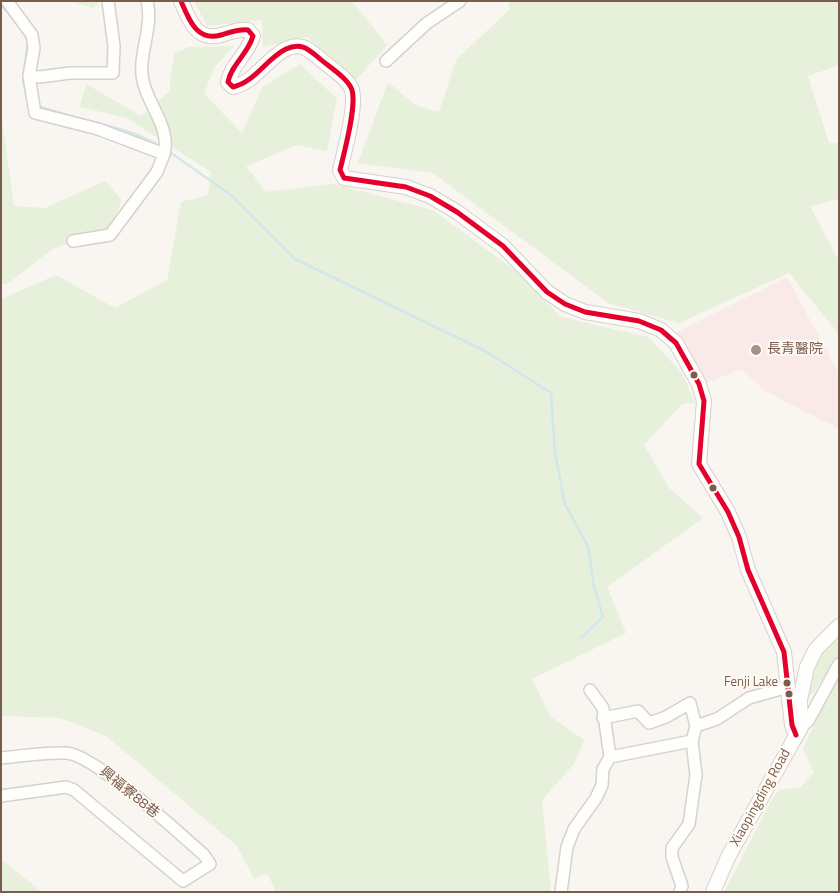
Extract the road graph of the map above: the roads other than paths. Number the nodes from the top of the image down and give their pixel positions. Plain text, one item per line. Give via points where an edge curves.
1 (7, 1) edge
2 (108, 1) edge
3 (147, 1) edge
4 (181, 1) edge
5 (460, 1) edge
6 (386, 61) dead end
7 (29, 76) junction
8 (164, 154) junction
9 (73, 241) dead end
10 (839, 626) edge
11 (839, 664) edge
12 (788, 687) junction
13 (590, 690) dead end
14 (603, 718) junction
15 (696, 726) junction
16 (798, 731) junction
17 (692, 740) junction
18 (1, 758) edge
19 (610, 758) junction
20 (1, 796) edge
21 (184, 886) edge
22 (561, 892) edge
23 (680, 892) edge
24 (713, 892) edge

1 - 7 street via 32,35 34,48
2 - 7 street via 114,46 113,72
3 - 8 street via 151,15 142,79 162,126 166,144
4 - 12 street via 191,24 200,34 214,37 241,29 248,30 253,36 250,47 230,74 228,82 233,87 242,85 284,50 297,46 307,47 346,81 352,90 353,102 340,170 344,178 406,187 430,196 503,246 546,292 565,304 585,312 639,321 661,330 676,343 699,384 704,401 699,464 739,537 748,570 784,652
5 - 6 street via 427,22
7 - 8 street via 34,113 98,128
8 - 9 street via 157,172 110,235
10 - 16 street via 816,649 807,667
11 - 16 street via 808,721
12 - 15 street via 749,698 717,719
12 - 16 street via 792,725
13 - 14 street via 603,708
14 - 15 street via 638,711 649,723 690,703
14 - 19 street
15 - 17 street
16 - 24 street, Xiaopingding Road via 728,858
17 - 19 street
17 - 23 street via 696,775 689,824 672,848 682,886
18 - 21 street, 興福寮88巷 via 68,753 89,761 204,855 210,864
19 - 22 street via 603,770 602,785 596,798 574,829 567,847
20 - 21 street, 興福寮88巷 via 66,787 74,790

